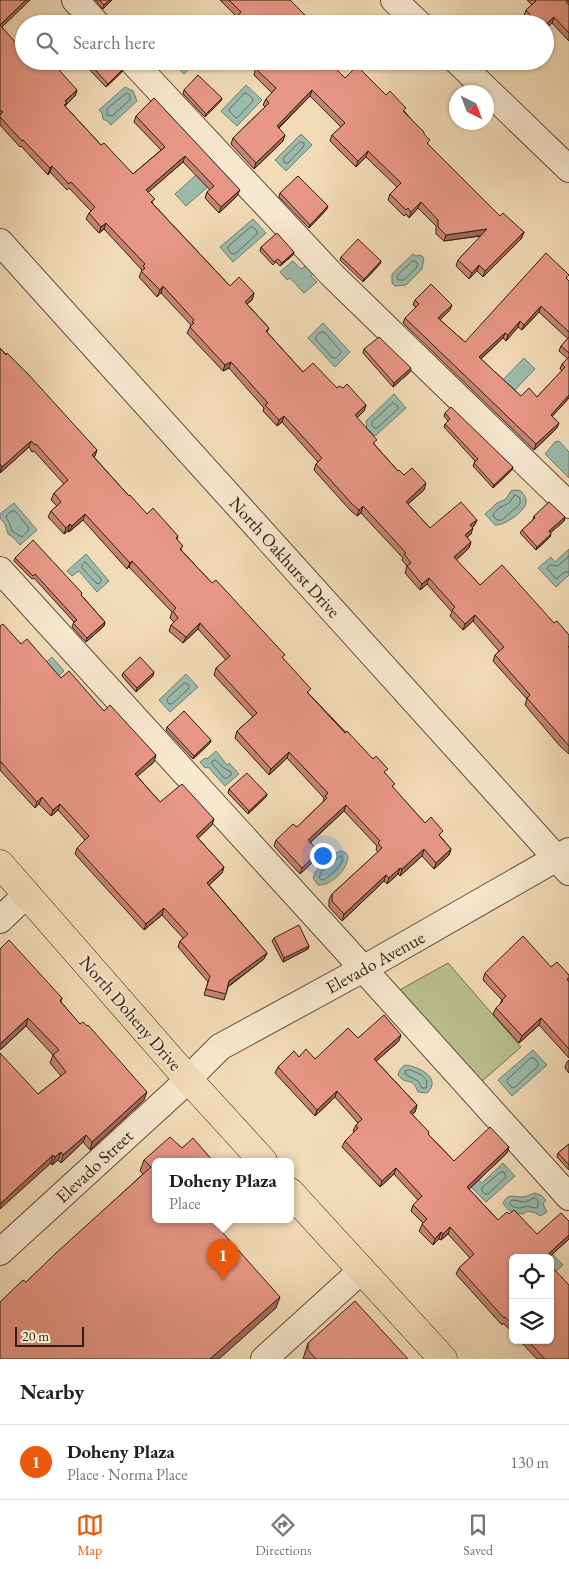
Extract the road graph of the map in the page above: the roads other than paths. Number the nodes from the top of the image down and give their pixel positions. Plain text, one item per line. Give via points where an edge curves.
1 (75, 0) edge
2 (394, 0) edge
3 (89, 15) edge
4 (410, 15) edge
5 (140, 70) edge
6 (466, 70) edge
7 (569, 170) edge
8 (0, 242) edge
9 (569, 505) edge
10 (0, 570) edge
11 (565, 860) edge
12 (0, 864) edge
13 (27, 894) junction
14 (0, 920) edge
15 (364, 969) junction
16 (188, 1080) junction
17 (260, 1158) edge
18 (294, 1196) edge
19 (569, 1197) edge
20 (0, 1252) edge
21 (362, 1270) junction
22 (264, 1359) edge
23 (443, 1359) edge

1 - 3 street
2 - 4 street
5 - 9 street via 332,275
6 - 7 street
8 - 11 street, North Oakhurst Drive
10 - 15 street
11 - 15 street, Elevado Avenue
12 - 13 main road, North Doheny Drive
13 - 14 street
13 - 16 main road, North Doheny Drive
15 - 16 street, Elevado Avenue via 220,1047
15 - 19 street
16 - 17 main road, North Doheny Drive
16 - 20 street, Elevado Street
18 - 21 main road
21 - 22 street
21 - 23 main road

